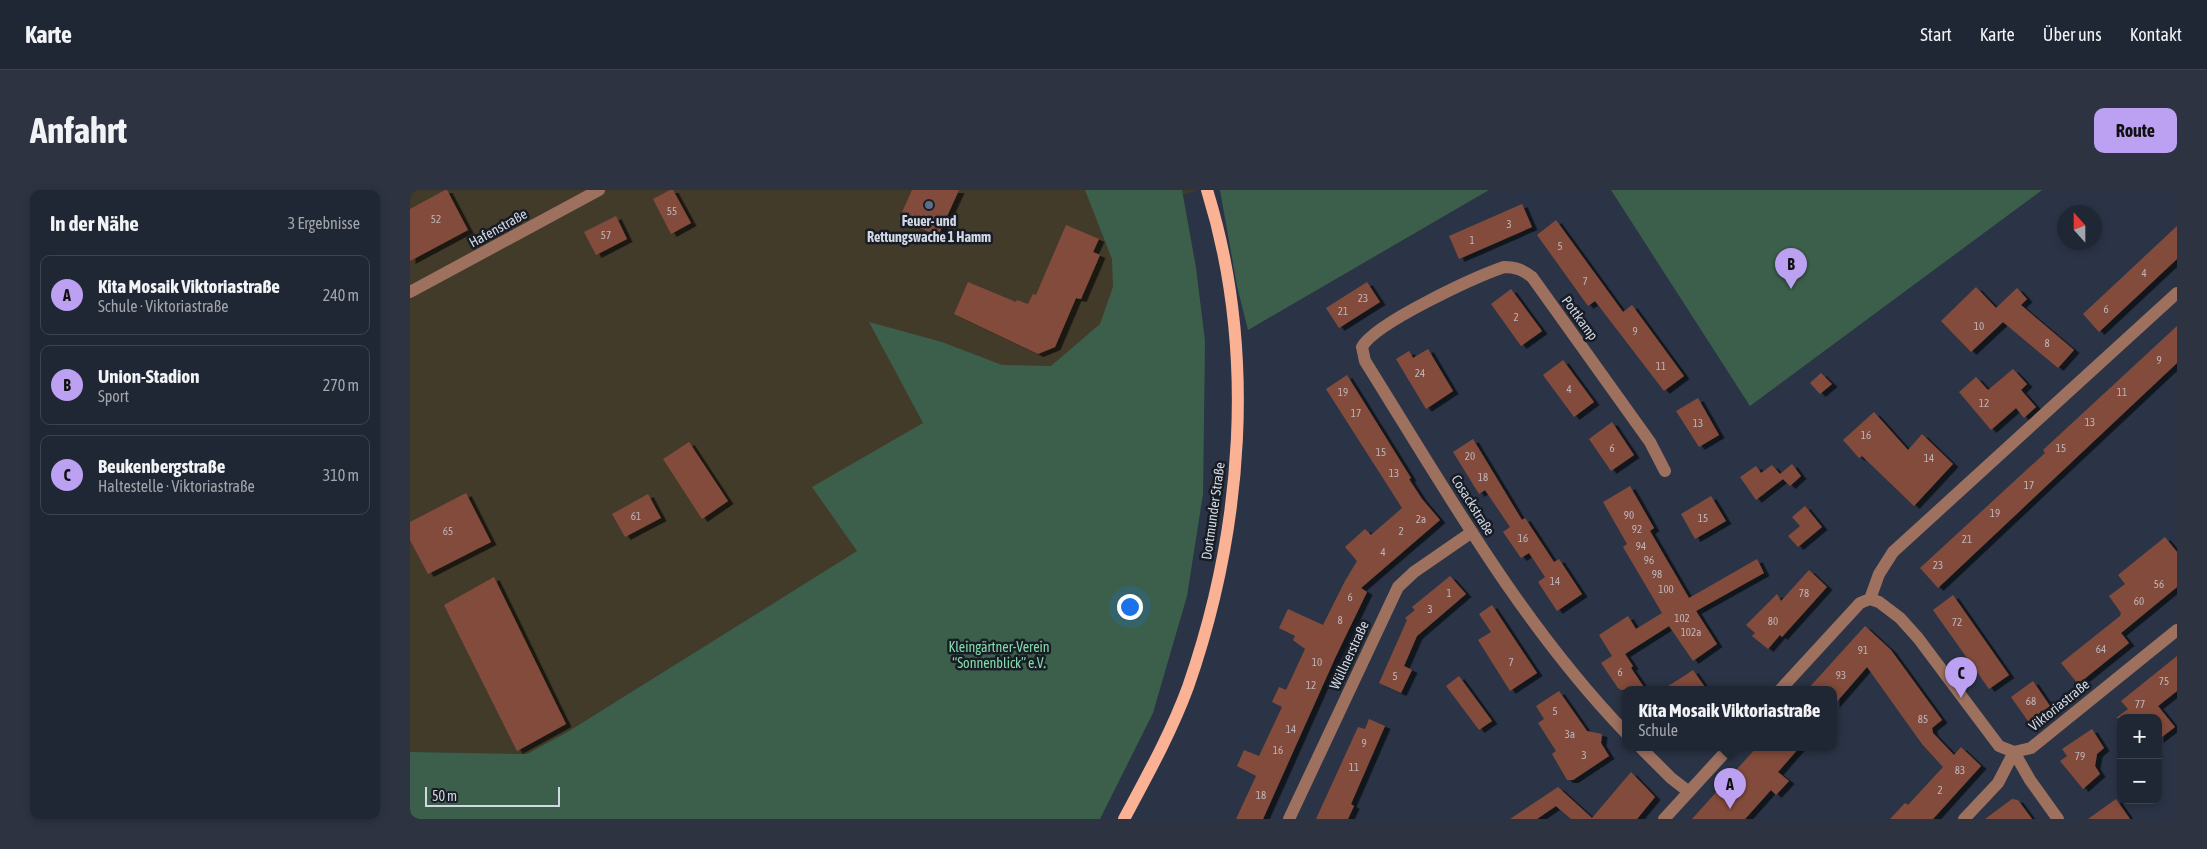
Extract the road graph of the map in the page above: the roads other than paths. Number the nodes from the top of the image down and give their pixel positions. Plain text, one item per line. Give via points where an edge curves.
1 (599, 190) edge
2 (1207, 190) edge
3 (410, 292) edge
4 (2177, 293) edge
5 (1429, 300) joint
6 (1665, 471) dead end
7 (1472, 532) junction
8 (1870, 599) junction
9 (2177, 630) edge
10 (1784, 686) edge
11 (1622, 728) edge
12 (1644, 751) edge
13 (1726, 751) edge
14 (2014, 752) junction
15 (1689, 792) junction
16 (1124, 819) edge
17 (1289, 819) edge
18 (1664, 819) edge
19 (1964, 819) edge
20 (2058, 819) edge

1 - 3 street, Hafenstraße
2 - 16 main road, Dortmunder Straße via 1226,263 1236,353 1235,479 1219,575 1190,680 1165,740
4 - 8 street via 1893,552
5 - 6 street, Pottkamp via 1504,267 1523,270 1532,277 1650,442
5 - 7 street, Cosackstraße via 1372,336 1362,347 1363,354
7 - 11 street, Cosackstraße via 1556,651
7 - 17 street, Wüllnerstraße via 1398,587
8 - 10 street via 1860,603
8 - 14 street via 1900,618 1999,746
9 - 14 street, Viktoriastraße via 2030,748
12 - 15 street
13 - 15 street
14 - 19 street via 1998,783
14 - 20 street
15 - 18 street

